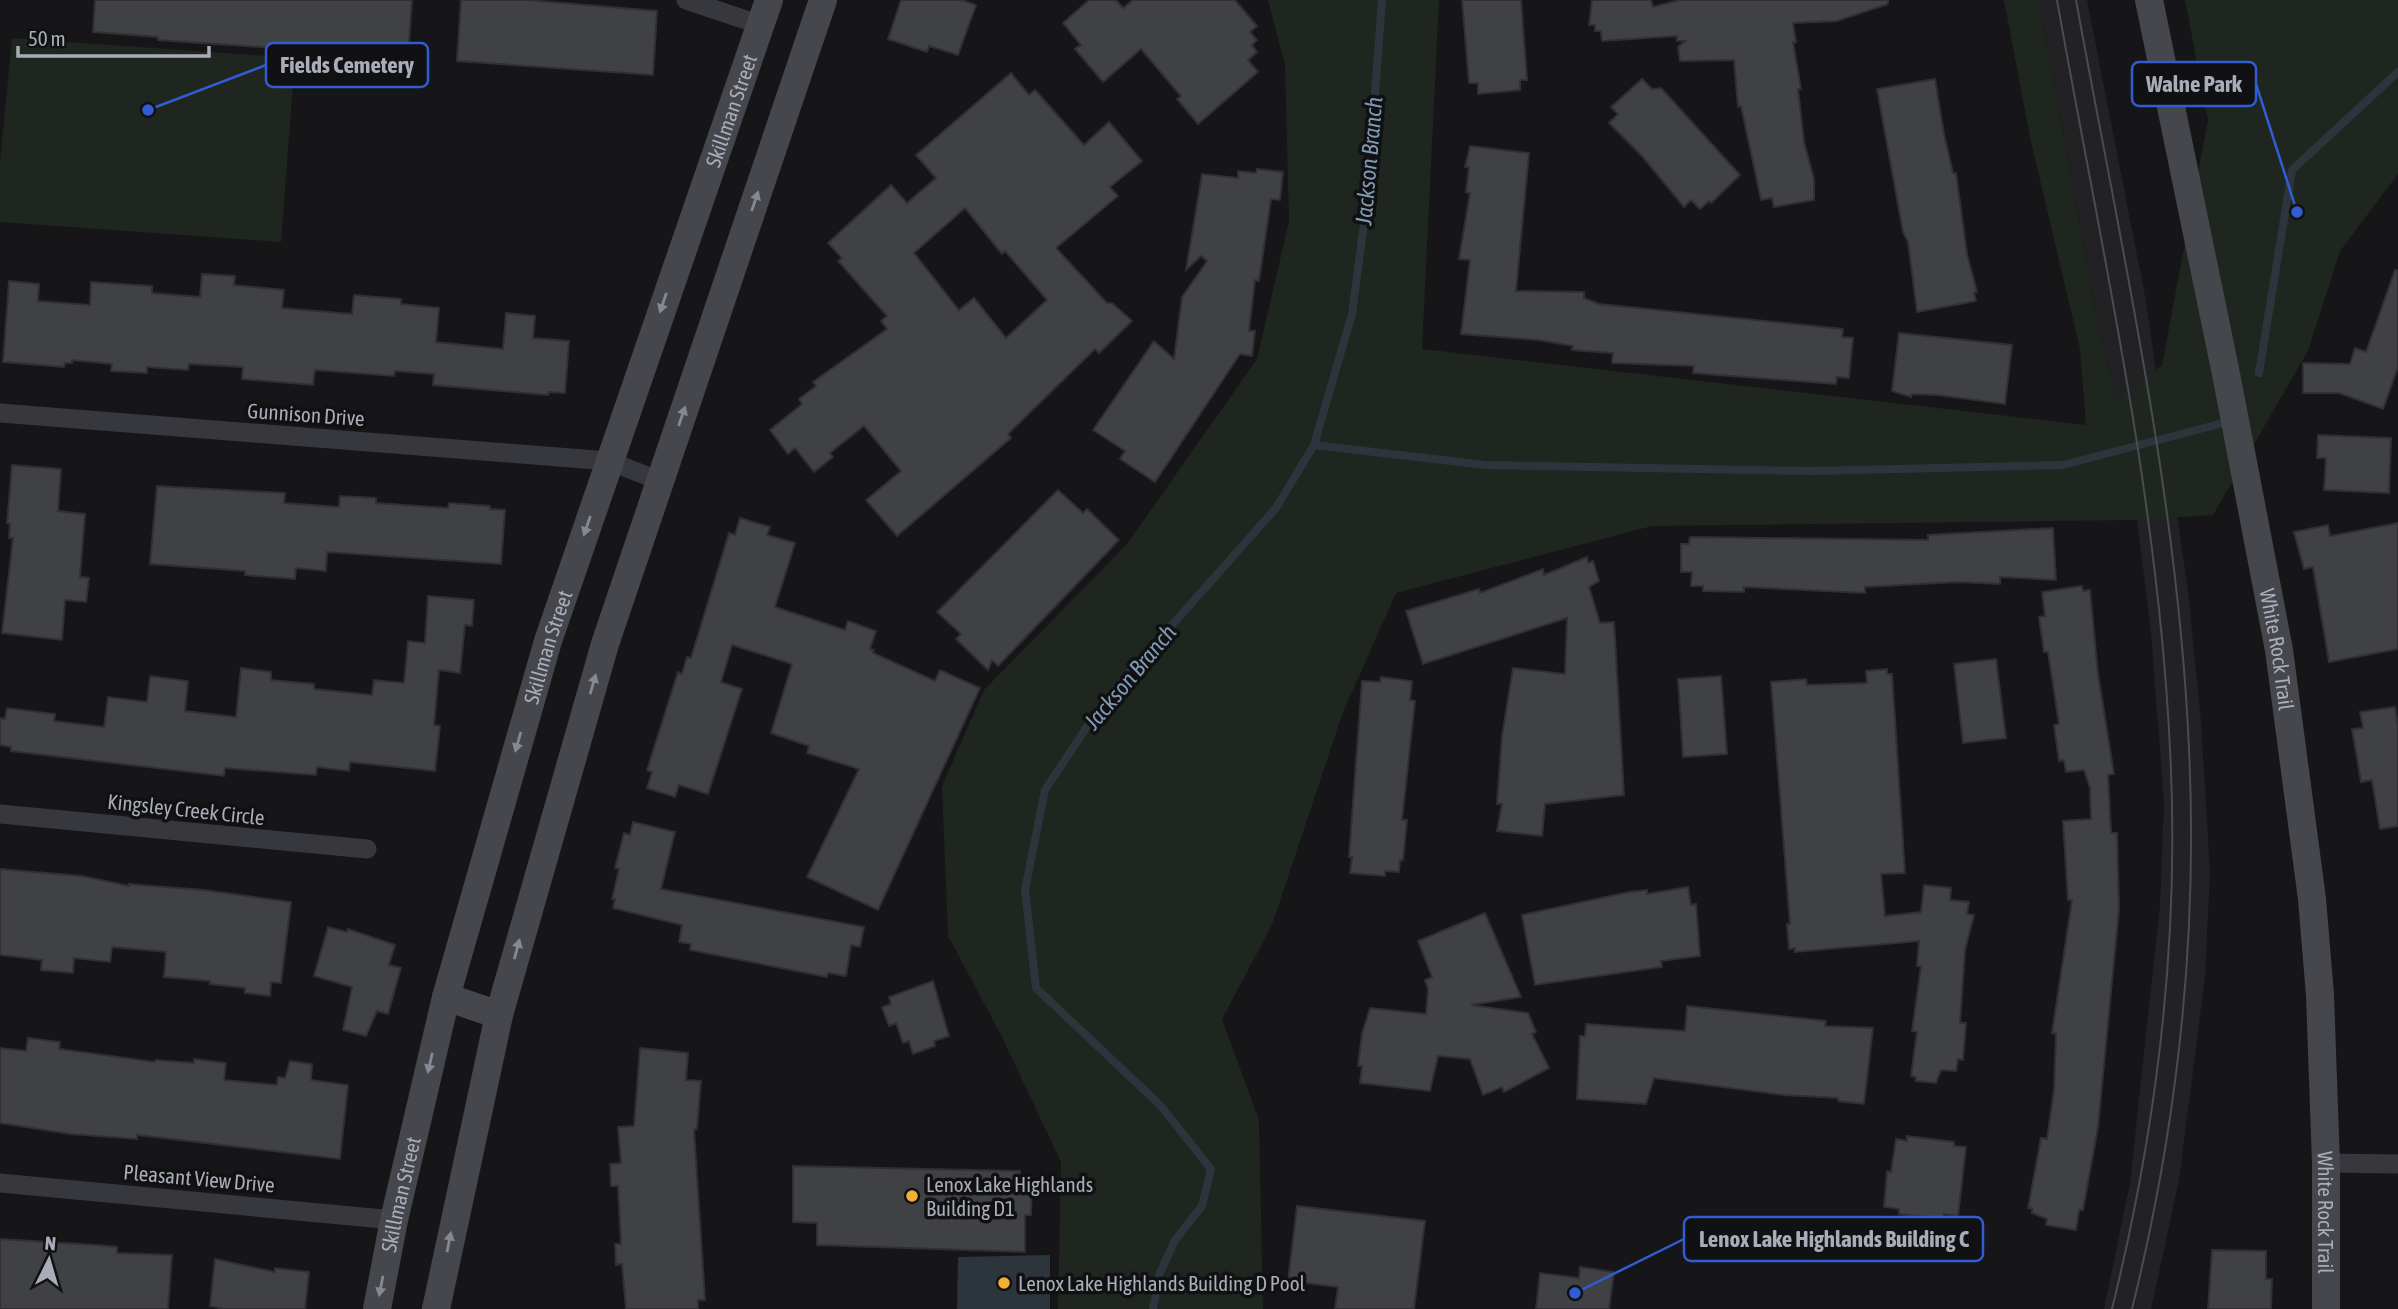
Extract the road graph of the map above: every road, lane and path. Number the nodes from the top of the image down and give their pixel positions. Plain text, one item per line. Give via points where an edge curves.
1 (686, 0) edge
2 (823, 0) edge
3 (2149, 0) edge
4 (765, 12) edge
5 (0, 413) edge
6 (609, 461) junction
7 (660, 481) junction
8 (0, 814) edge
9 (367, 849) dead end
10 (446, 997) junction
11 (499, 1015) junction
12 (2326, 1163) junction
13 (2398, 1164) edge
14 (0, 1184) edge
15 (394, 1220) junction
16 (377, 1309) edge
17 (436, 1309) edge
18 (2326, 1309) edge

1 - 4 street
7 -> 2 main road
3 - 12 main road, White Rock Trail via 2279,650 2313,912
4 -> 6 main road, Skillman Street
5 - 6 street, Gunnison Drive
6 - 7 street
6 -> 10 main road, Skillman Street via 548,641
11 -> 7 main road via 604,644
8 - 9 street, Kingsley Creek Circle
10 - 11 main road
10 -> 15 main road, Skillman Street
17 -> 11 main road
12 - 13 street
12 - 18 main road, White Rock Trail
14 - 15 street, Pleasant View Drive
15 -> 16 main road, Skillman Street

